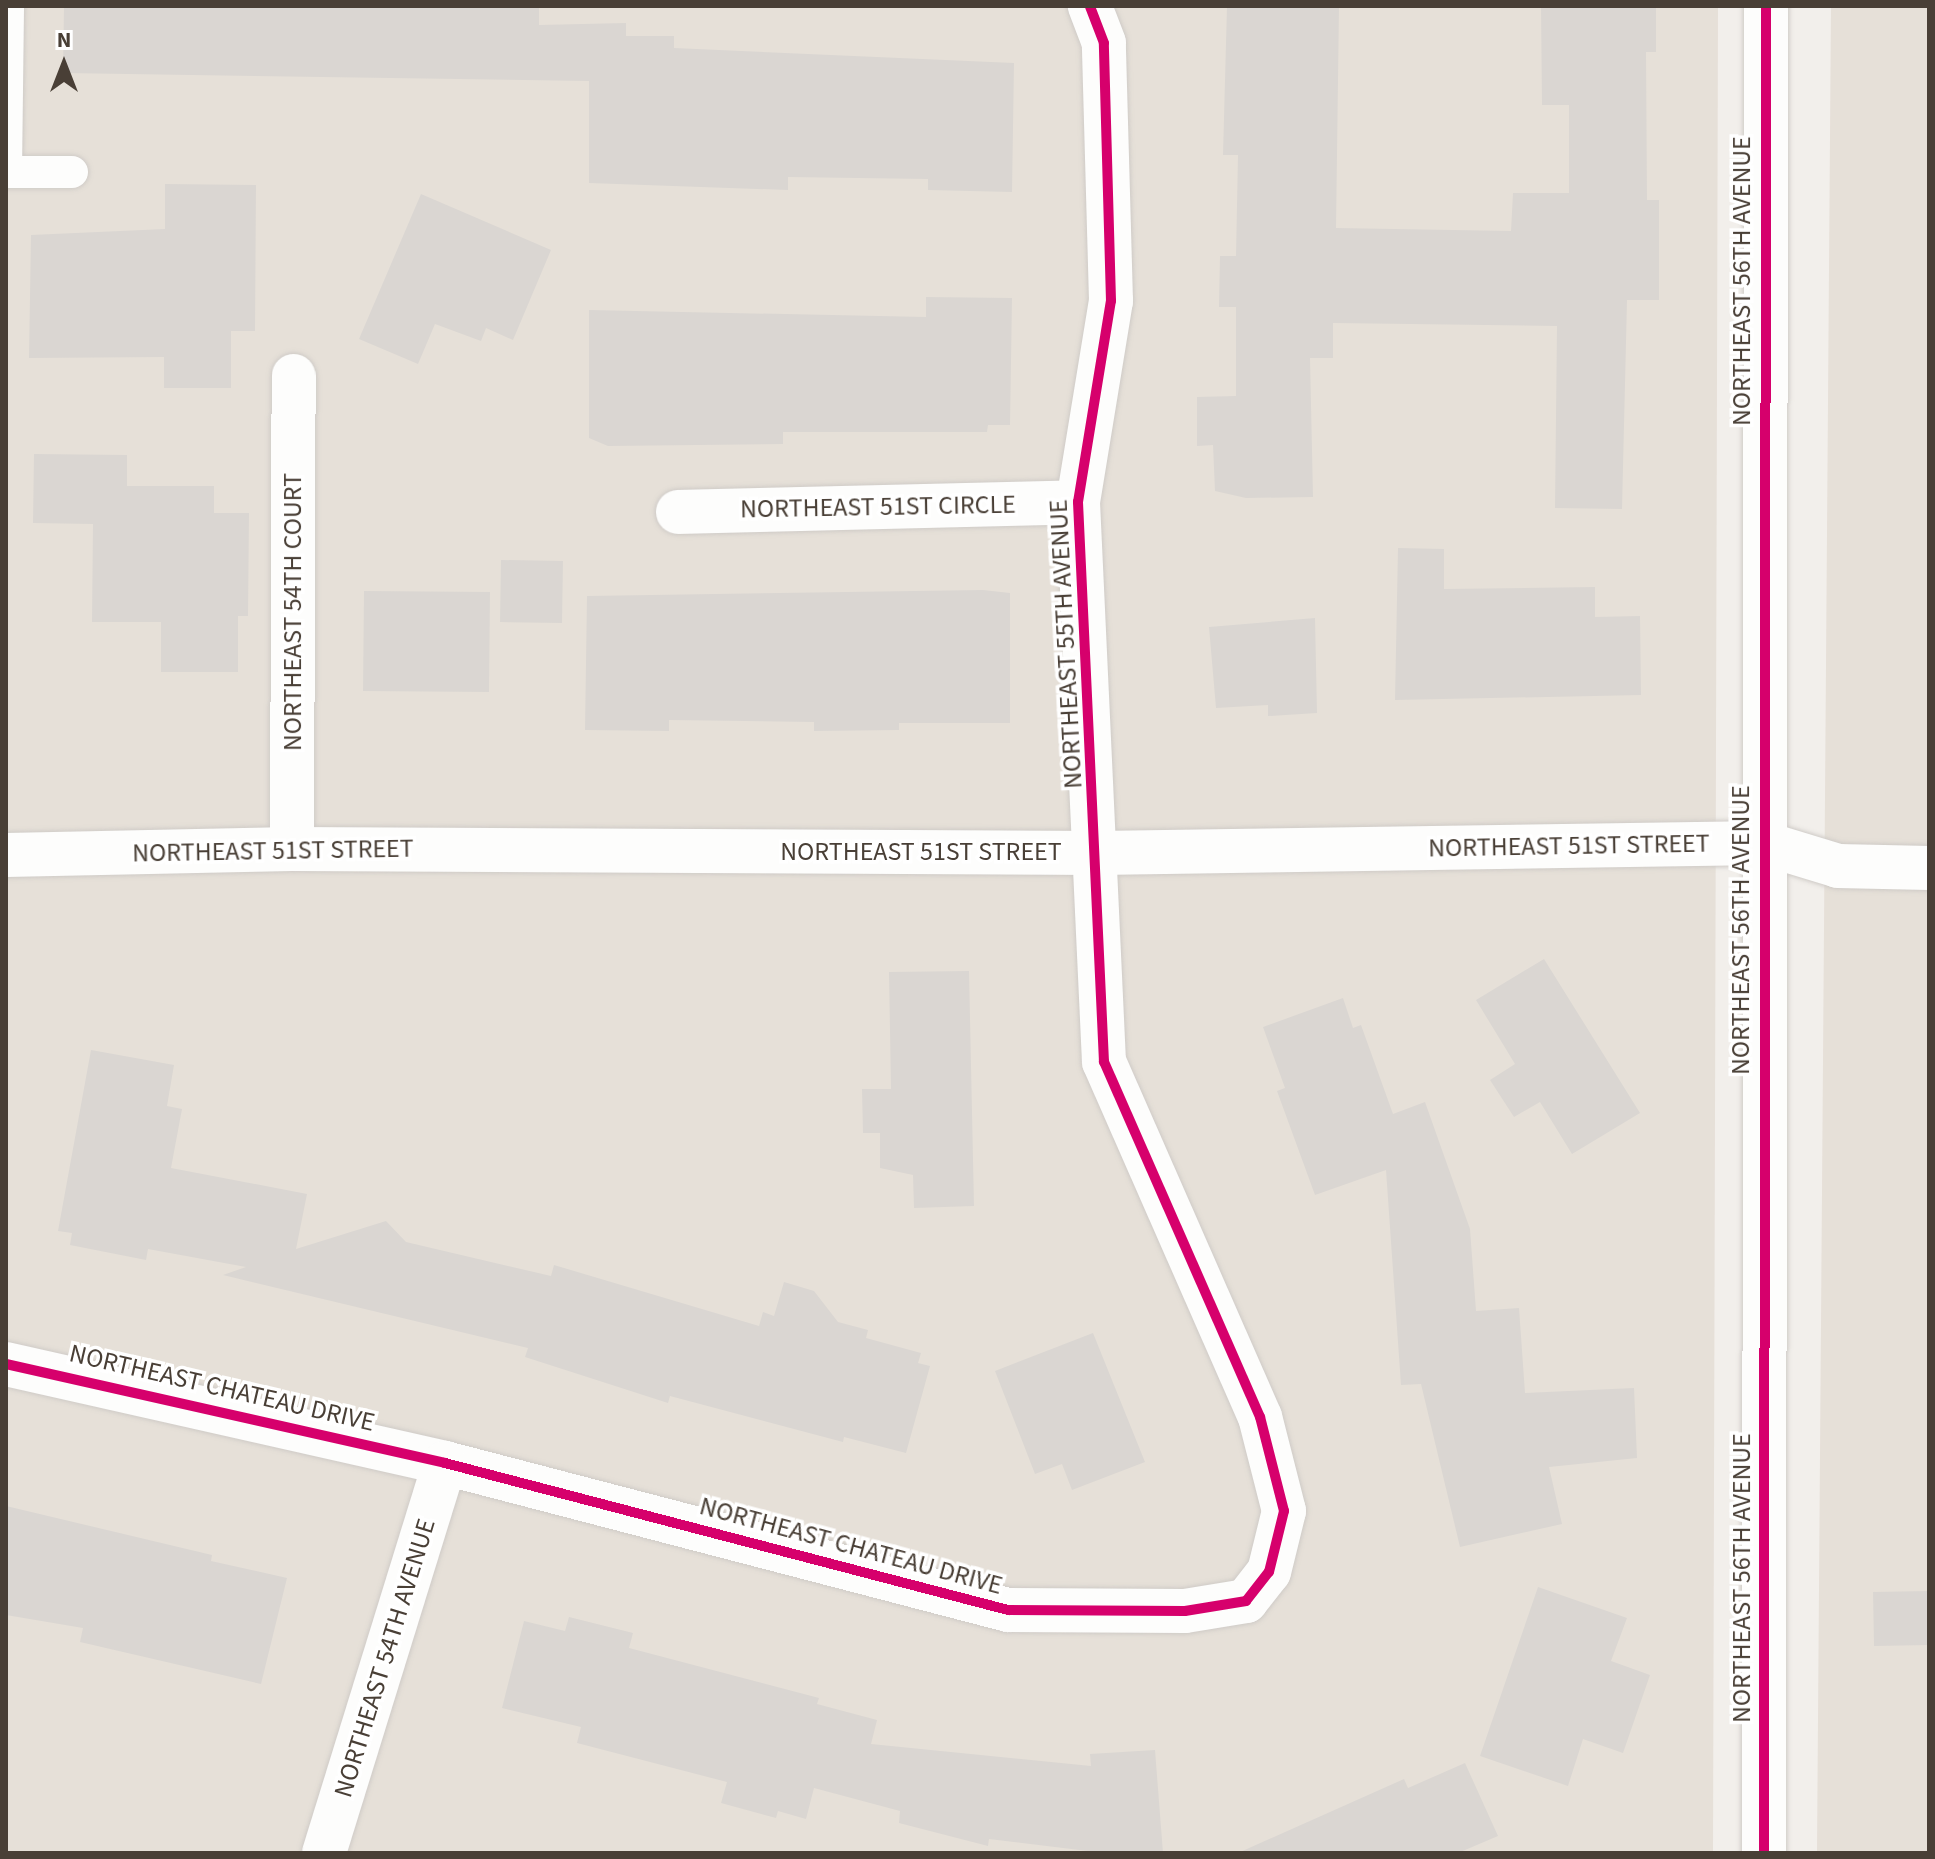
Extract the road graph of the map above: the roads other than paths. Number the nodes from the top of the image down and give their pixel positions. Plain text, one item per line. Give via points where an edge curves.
1 (8, 6) edge
2 (1090, 6) edge
3 (1766, 6) edge
4 (6, 172) edge
5 (72, 172) dead end
6 (294, 376) dead end
7 (1078, 502) junction
8 (678, 512) dead end
9 (1763, 843) junction
10 (292, 849) junction
11 (1098, 853) junction
12 (6, 855) edge
13 (1929, 868) edge
14 (6, 1364) edge
15 (445, 1463) junction
16 (324, 1853) edge
17 (1764, 1853) edge

1 - 4 lane
2 - 7 street, NORTHEAST 55TH AVENUE via 1104,43 1111,301
3 - 9 street, NORTHEAST 56TH AVENUE
4 - 5 lane
6 - 10 street, NORTHEAST 54TH COURT
7 - 8 street, NORTHEAST 51ST CIRCLE
7 - 11 street, NORTHEAST 55TH AVENUE
9 - 11 street, NORTHEAST 51ST STREET
9 - 13 street, NORTHEAST 51ST STREET via 1838,866
9 - 17 street, NORTHEAST 56TH AVENUE
10 - 11 street, NORTHEAST 51ST STREET
10 - 12 street, NORTHEAST 51ST STREET
11 - 15 street, NORTHEAST CHATEAU DRIVE via 1104,1062 1260,1417 1284,1511 1269,1572 1246,1601 1185,1611 1008,1610
14 - 15 street, NORTHEAST CHATEAU DRIVE
15 - 16 street, NORTHEAST 54TH AVENUE

